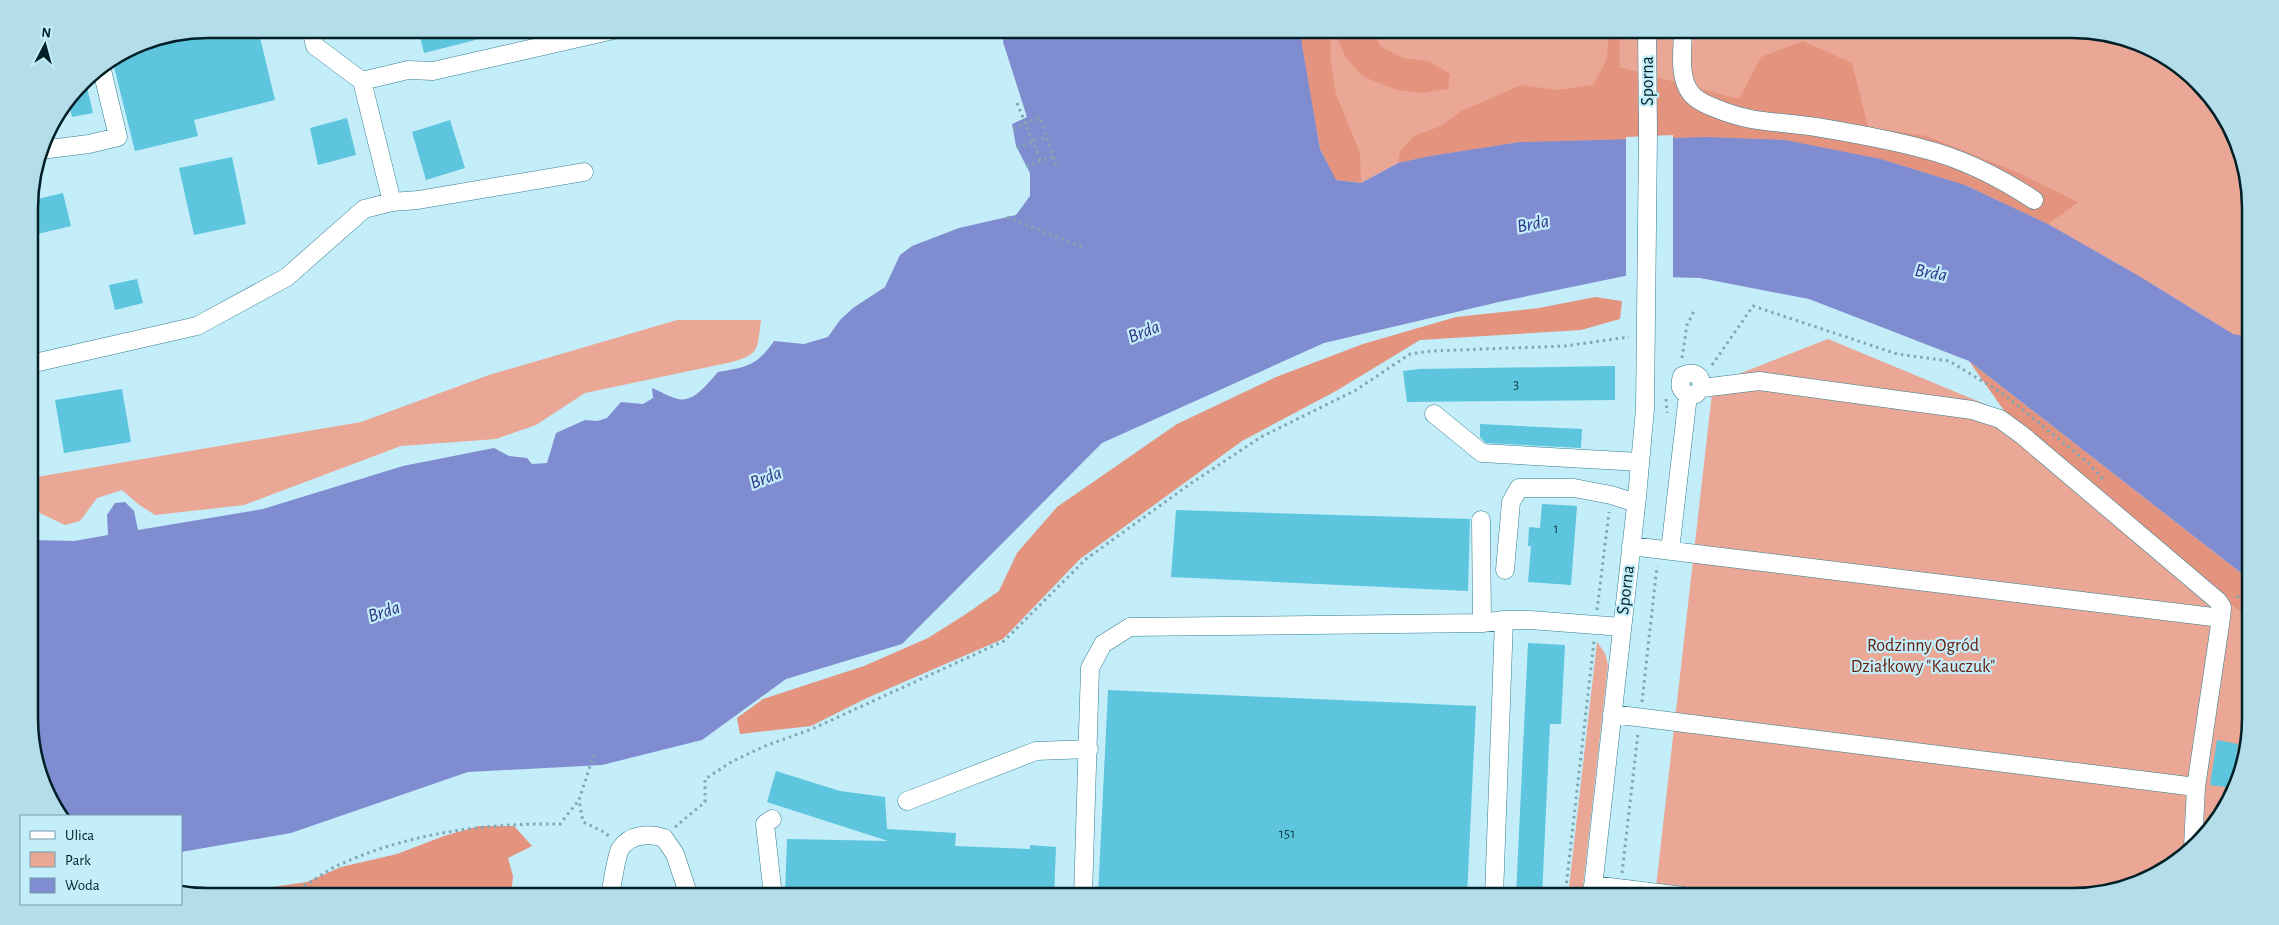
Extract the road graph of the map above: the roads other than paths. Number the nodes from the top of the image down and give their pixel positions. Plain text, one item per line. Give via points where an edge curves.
1 (313, 38) edge
2 (578, 38) edge
3 (1648, 38) edge
4 (1683, 38) edge
5 (103, 74) edge
6 (362, 81) junction
7 (48, 149) edge
8 (584, 172) dead end
9 (2034, 200) dead end
10 (392, 202) junction
11 (38, 362) edge
12 (1682, 376) road end
13 (1695, 392) junction
14 (1434, 414) dead end
15 (1640, 462) junction
16 (1636, 504) junction
17 (1481, 520) dead end
18 (1631, 546) junction
19 (1664, 551) junction
20 (1505, 570) dead end
21 (2221, 618) junction
22 (1504, 620) junction
23 (1482, 623) junction
24 (1622, 627) junction
25 (1612, 714) junction
26 (1088, 749) junction
27 (2196, 787) junction
28 (908, 801) dead end
29 (772, 819) dead end
30 (2194, 836) edge
31 (1494, 887) edge
32 (1593, 887) edge
33 (612, 888) edge
34 (686, 888) edge
35 (772, 888) edge
36 (1083, 888) edge

1 - 6 street via 315,46
2 - 6 street via 433,71 408,70
3 - 15 street, Sporna via 1645,409
4 - 9 street via 1686,86 1690,94 1709,106 1760,122 1812,127 1925,149 1995,176
5 - 7 street via 118,137
6 - 10 street
8 - 10 street
10 - 11 street via 364,209 287,277 197,326
12 - 13 street via 1697,374 1702,380
13 - 19 street
13 - 21 street via 1759,381 1991,415 2022,435 2218,601 2222,608
14 - 15 street via 1482,453
15 - 16 street, Sporna
16 - 18 street, Sporna
16 - 20 street via 1574,488 1519,488 1511,502
17 - 23 street
18 - 19 street
18 - 24 street, Sporna
19 - 21 street
21 - 27 street
22 - 23 street
22 - 24 street
22 - 31 street
23 - 26 street via 1130,627 1104,644 1090,668
24 - 25 street, Sporna
25 - 27 street
25 - 32 street, Sporna
26 - 28 street via 1036,751
26 - 36 street
27 - 30 street
29 - 35 street via 765,824
33 - 34 street via 620,849 631,839 644,834 664,838 675,854

